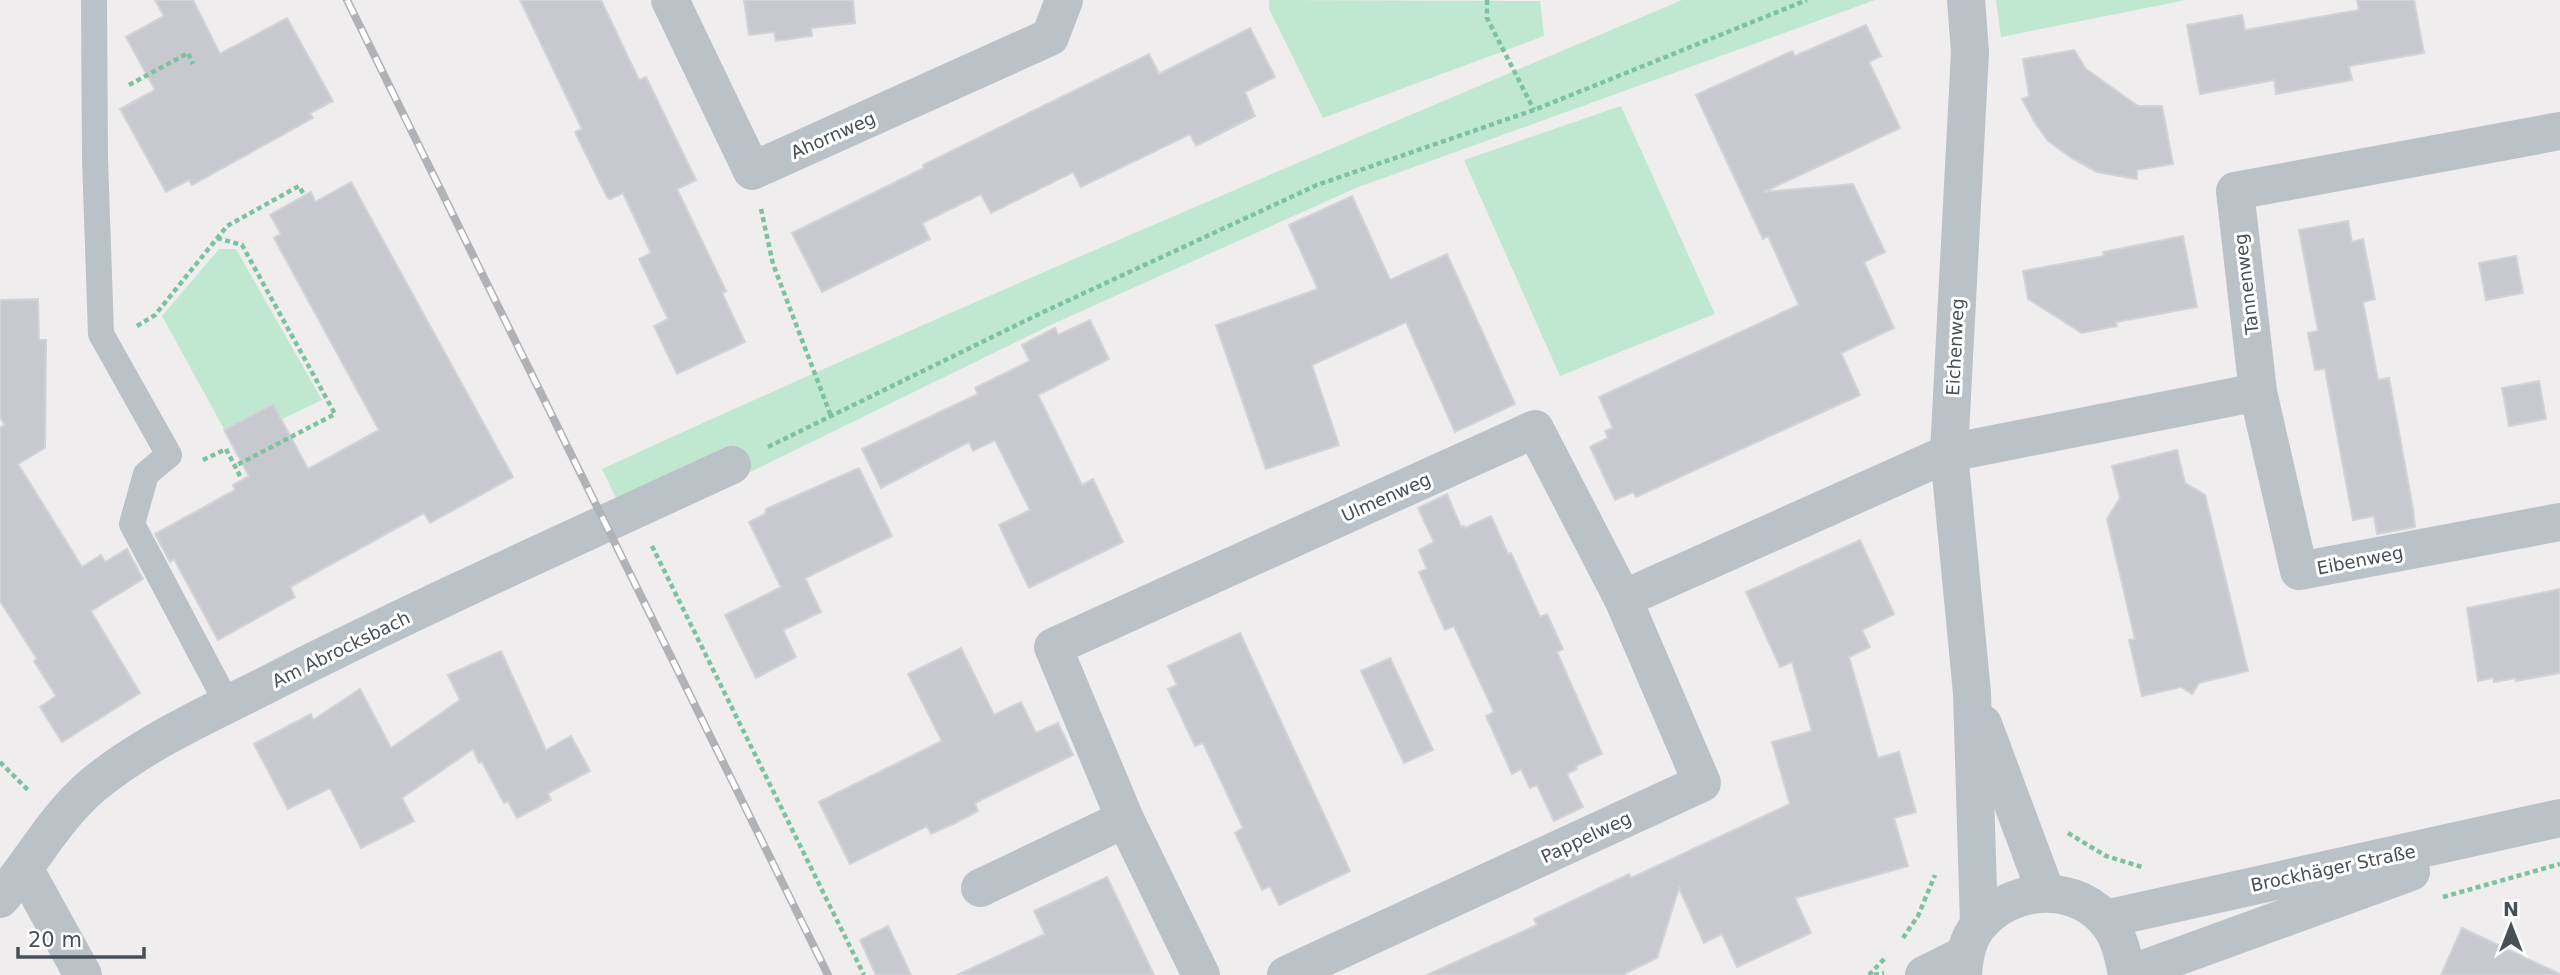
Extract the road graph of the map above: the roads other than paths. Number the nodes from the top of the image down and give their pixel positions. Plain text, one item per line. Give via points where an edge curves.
1 (94, 0) edge
2 (670, 0) edge
3 (1065, 0) edge
4 (1966, 0) edge
5 (2560, 131) edge
6 (2258, 392) junction
7 (1949, 453) junction
8 (732, 465) road end
9 (2560, 522) edge
10 (1623, 599) junction
11 (1972, 693) junction
12 (228, 705) junction
13 (2560, 818) edge
14 (1125, 819) junction
15 (2560, 823) edge
16 (25, 870) junction
17 (980, 888) dead end
18 (2046, 892) junction
19 (0, 900) edge
20 (2105, 919) junction
21 (1969, 951) edge
22 (83, 975) edge
23 (1202, 975) edge
24 (1286, 975) edge
25 (1924, 975) edge
26 (2127, 975) edge

1 - 12 lane via 101,334 169,455 146,474 132,524
2 - 3 street, Ahornweg via 752,171 1050,37
4 - 7 street, Eichenweg via 1970,52
5 - 6 street, Tannenweg via 2235,191
6 - 7 street
6 - 9 street, Eibenweg via 2299,571
7 - 10 street
7 - 11 street, Eichenweg
8 - 12 street, Am Abrocksbach
10 - 14 street, Ulmenweg via 1535,429 1053,648
10 - 24 street, Pappelweg via 1702,783
11 - 18 street, Eichenweg
11 - 21 street, Eichenweg
12 - 16 street, Am Abrocksbach via 158,741 93,785 58,819
13 - 20 street, Brockhäger Straße
14 - 17 street
14 - 23 street
15 - 26 street, Brockhäger Straße
16 - 19 street, Am Abrocksbach
16 - 22 street
18 - 20 street via 2075,898
18 - 21 street via 2010,900
20 - 26 street via 2122,947
21 - 25 street

